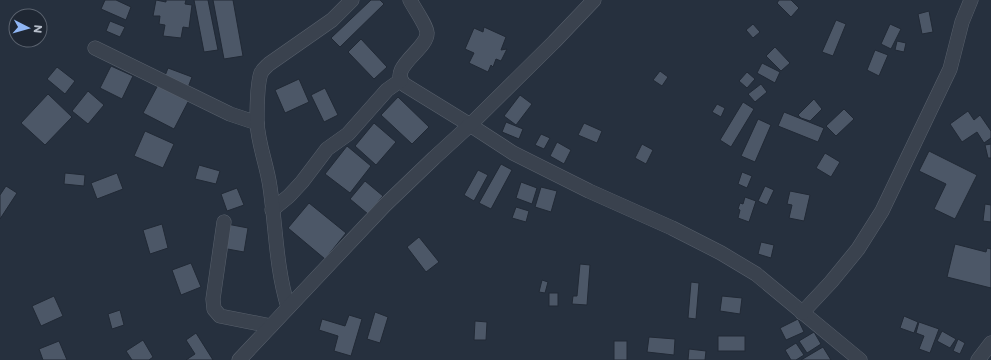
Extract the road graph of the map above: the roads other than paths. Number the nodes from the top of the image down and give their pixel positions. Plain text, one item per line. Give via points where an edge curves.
1 (352, 0) edge
2 (410, 0) edge
3 (594, 0) edge
4 (971, 0) edge
5 (95, 48) dead end
6 (401, 80) junction
7 (257, 123) junction
8 (470, 125) junction
9 (272, 210) junction
10 (224, 222) dead end
11 (288, 307) junction
12 (802, 313) junction
13 (271, 326) junction
14 (991, 343) edge
15 (239, 360) edge
16 (860, 360) edge
17 (978, 360) edge

1 - 7 street via 332,20 263,69 259,85
2 - 6 street via 426,27 427,34 400,72
3 - 8 street
4 - 12 street via 962,22 950,69 882,211 858,249
5 - 7 street via 230,114
6 - 8 street via 405,85
6 - 9 street via 387,90 348,134 327,149 302,182
7 - 9 street via 268,173
8 - 11 street via 385,205
8 - 12 street via 513,153 721,253 756,274
9 - 11 street via 277,259
10 - 13 street via 213,299 214,309 220,316
11 - 13 street
12 - 16 street
13 - 15 street
14 - 17 street

